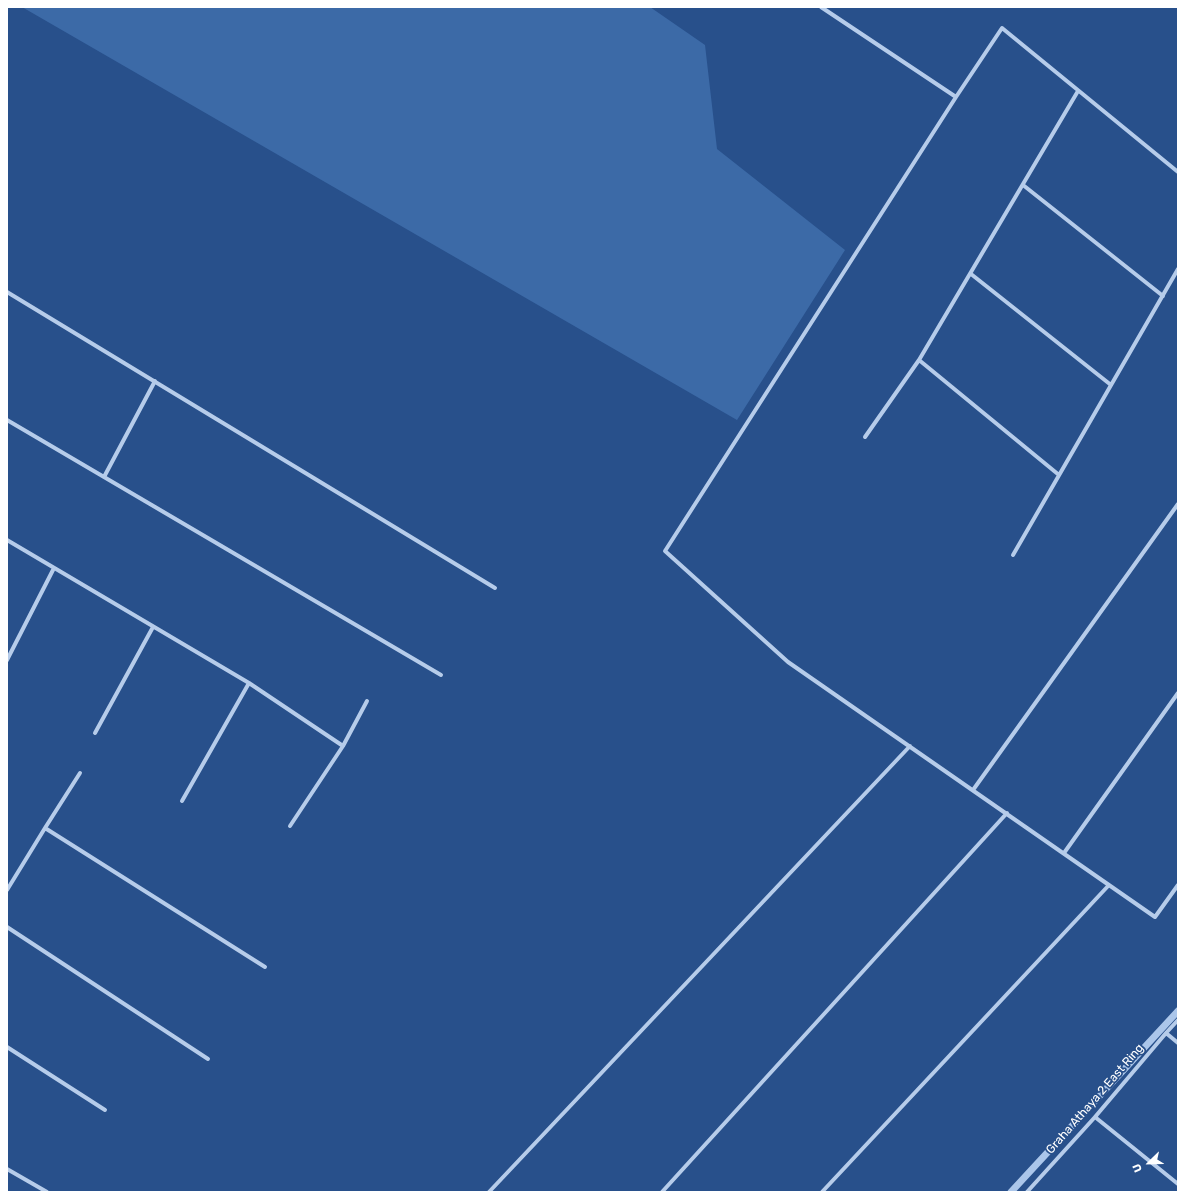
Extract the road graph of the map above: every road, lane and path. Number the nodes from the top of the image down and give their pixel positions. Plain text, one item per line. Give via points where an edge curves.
1 (822, 7) edge
2 (1078, 91) junction
3 (956, 97) junction
4 (1178, 172) edge
5 (1023, 185) junction
6 (1178, 269) edge
7 (970, 274) junction
8 (7, 292) edge
9 (1163, 296) junction
10 (919, 360) junction
11 (155, 381) junction
12 (1111, 385) junction
13 (7, 420) edge
14 (865, 437) dead end
15 (1059, 475) junction
16 (104, 477) junction
17 (1178, 504) edge
18 (7, 540) edge
19 (1013, 555) dead end
20 (54, 568) junction
21 (495, 588) dead end
22 (153, 627) junction
23 (7, 660) edge
24 (441, 675) dead end
25 (249, 683) junction
26 (1178, 693) edge
27 (367, 701) dead end
28 (95, 733) dead end
29 (342, 746) junction
30 (910, 746) junction
31 (80, 773) dead end
32 (973, 790) junction
33 (182, 801) dead end
34 (1007, 813) junction
35 (290, 826) dead end
36 (45, 828) junction
37 (1064, 853) junction
38 (1109, 885) junction
39 (1178, 885) edge
40 (7, 890) edge
41 (7, 927) edge
42 (265, 967) dead end
43 (1178, 1020) edge
44 (1166, 1033) junction
45 (1178, 1043) edge
46 (7, 1047) edge
47 (208, 1059) dead end
48 (106, 1110) dead end
49 (1095, 1117) junction
50 (7, 1169) edge
51 (1178, 1184) edge
52 (47, 1192) edge
53 (489, 1192) edge
54 (662, 1192) edge
55 (822, 1192) edge
56 (1027, 1192) edge

1 - 3 street
2 - 3 street via 1002,28
2 - 4 street
2 - 5 street
3 - 30 street via 665,551 788,662
5 - 7 street
5 - 9 street
6 - 9 street
7 - 10 street
7 - 12 street
8 - 11 street
9 - 12 street
10 - 14 street
10 - 15 street
11 - 16 street
11 - 21 street
12 - 15 street
13 - 16 street
15 - 19 street
16 - 24 street
17 - 32 street
18 - 20 street
20 - 22 street
20 - 23 street
22 - 25 street
22 - 28 street
25 - 29 street
25 - 33 street
26 - 37 street
27 - 29 street
29 - 35 street
30 - 32 street
30 - 53 street
31 - 36 street
32 - 34 street
34 - 37 street
34 - 54 street
36 - 40 street
36 - 42 street
37 - 38 street
38 - 39 street via 1155,917
38 - 55 street
41 - 47 street
43 - 44 street, Graha Athaya 2 East Ring
44 - 45 street
44 - 49 street, Graha Athaya 2 East Ring
46 - 48 street
49 - 51 street
49 - 56 street, Graha Athaya 2 East Ring
50 - 52 street

